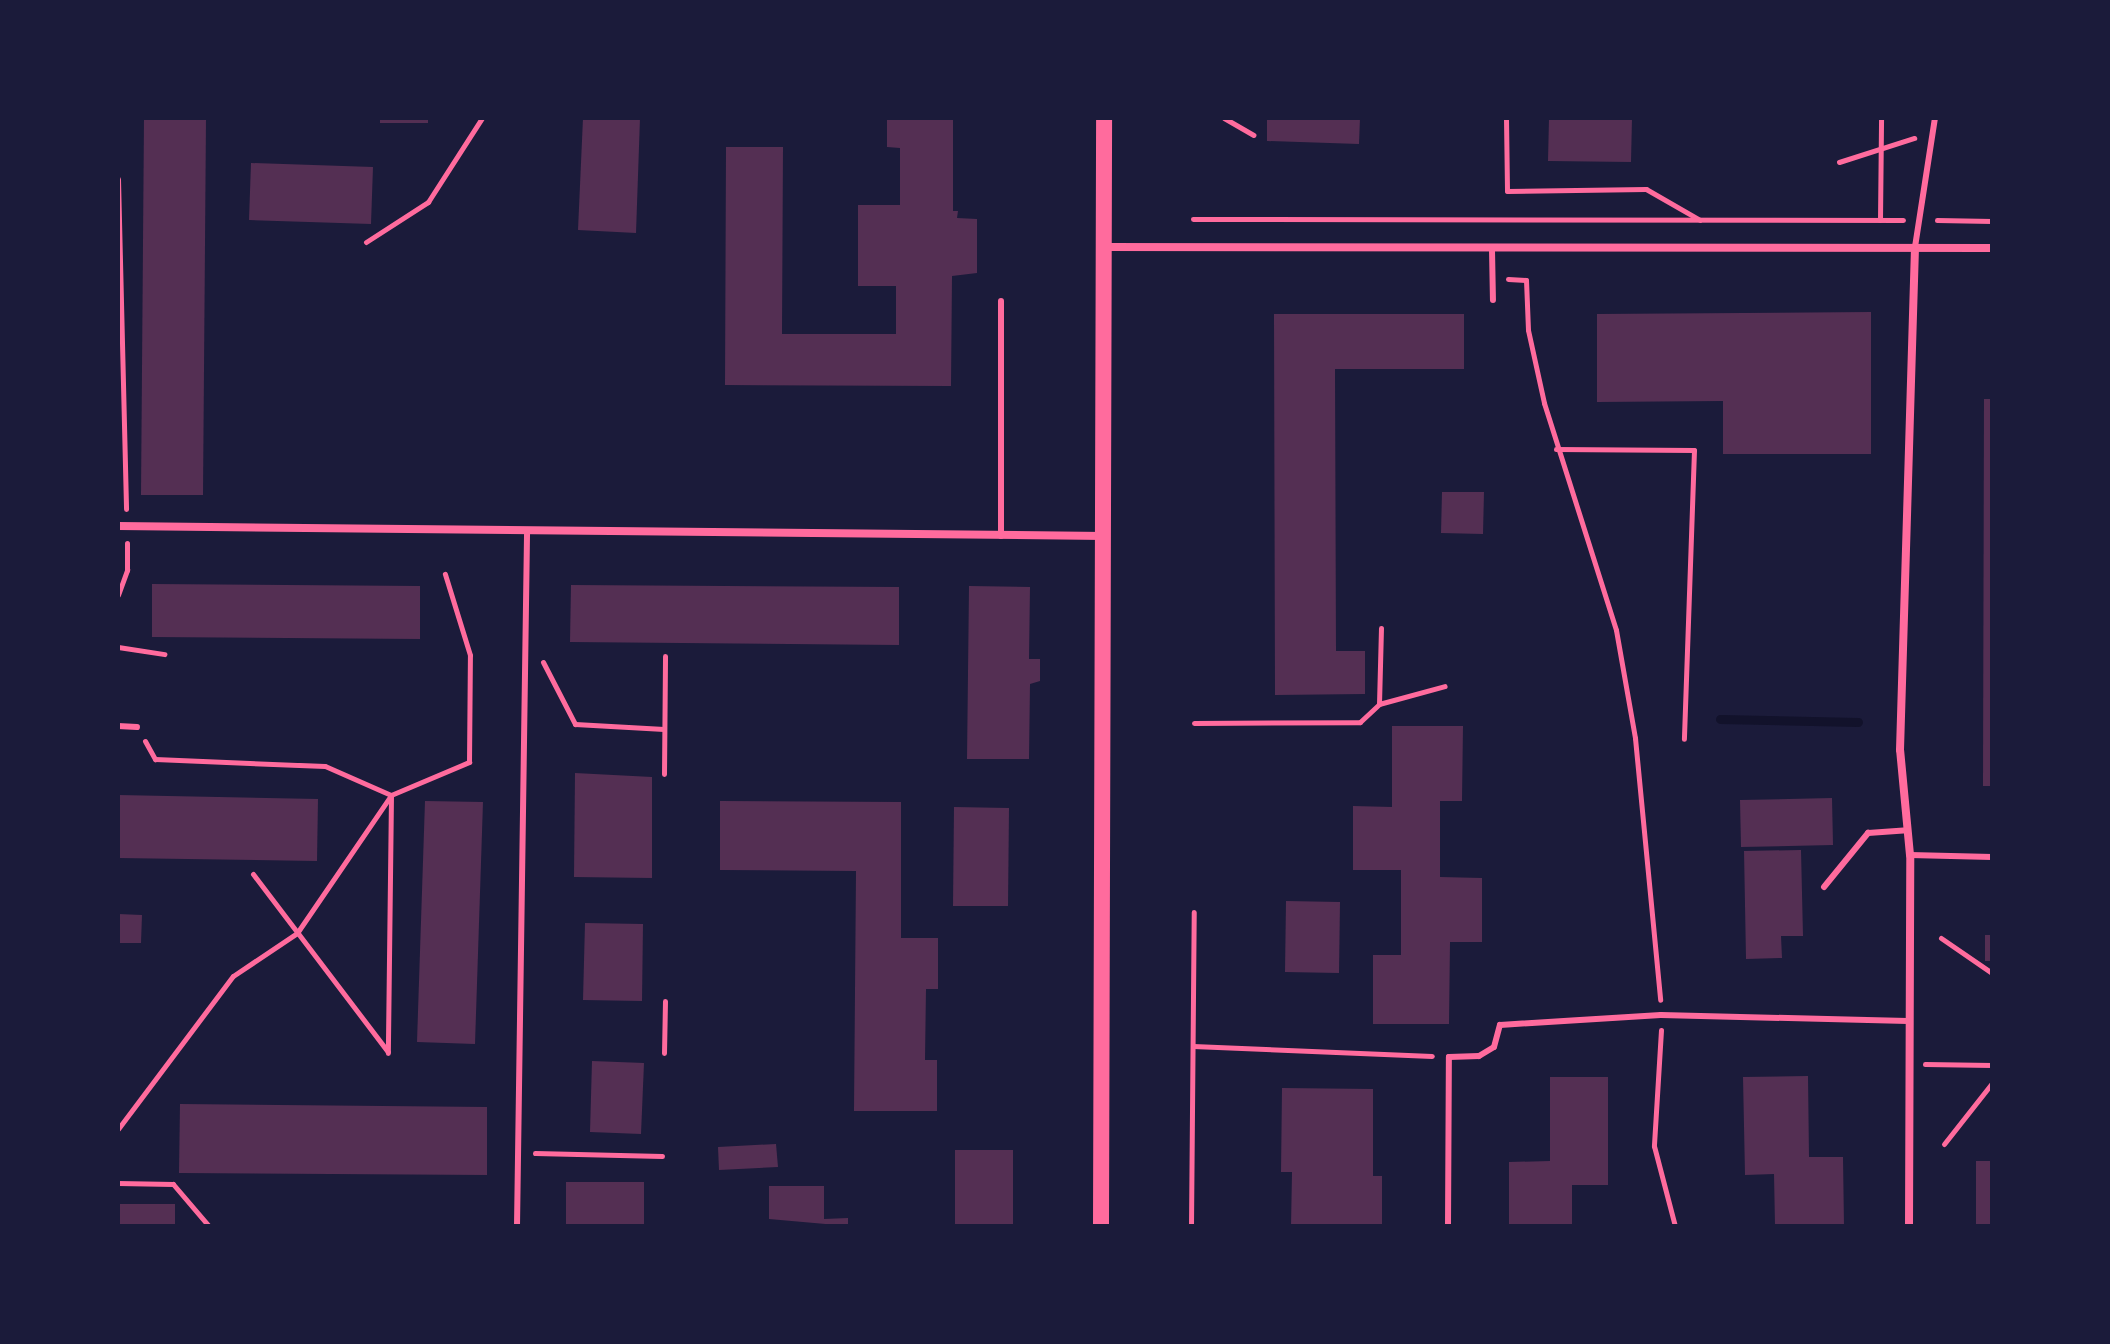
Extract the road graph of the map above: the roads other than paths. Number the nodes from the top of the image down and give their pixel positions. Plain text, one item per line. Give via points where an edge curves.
1 (1104, 118) edge
2 (1935, 122) edge
3 (1102, 247) junction
4 (1915, 247) junction
5 (1992, 248) edge
6 (1492, 250) junction
7 (1493, 300) dead end
8 (1001, 301) dead end
9 (122, 526) edge
10 (527, 534) junction
11 (1001, 536) junction
12 (1105, 536) junction
13 (118, 726) edge
14 (137, 727) road end
15 (1907, 830) junction
16 (1910, 855) junction
17 (1992, 857) edge
18 (1824, 887) dead end
19 (1908, 1021) junction
20 (517, 1226) edge
21 (1101, 1226) edge
22 (1448, 1226) edge
23 (1909, 1226) edge

1 - 3 main road
2 - 4 lane
3 - 6 street
3 - 12 main road
4 - 5 street
4 - 6 street
4 - 15 street via 1900,750
6 - 7 lane
8 - 11 lane
9 - 10 street
10 - 11 street
10 - 20 lane
11 - 12 street
12 - 21 main road
13 - 14 lane
15 - 16 street
15 - 18 lane via 1868,833
16 - 17 lane
16 - 19 street
19 - 22 lane via 1661,1015 1500,1025 1494,1047 1479,1056 1449,1057
19 - 23 street

